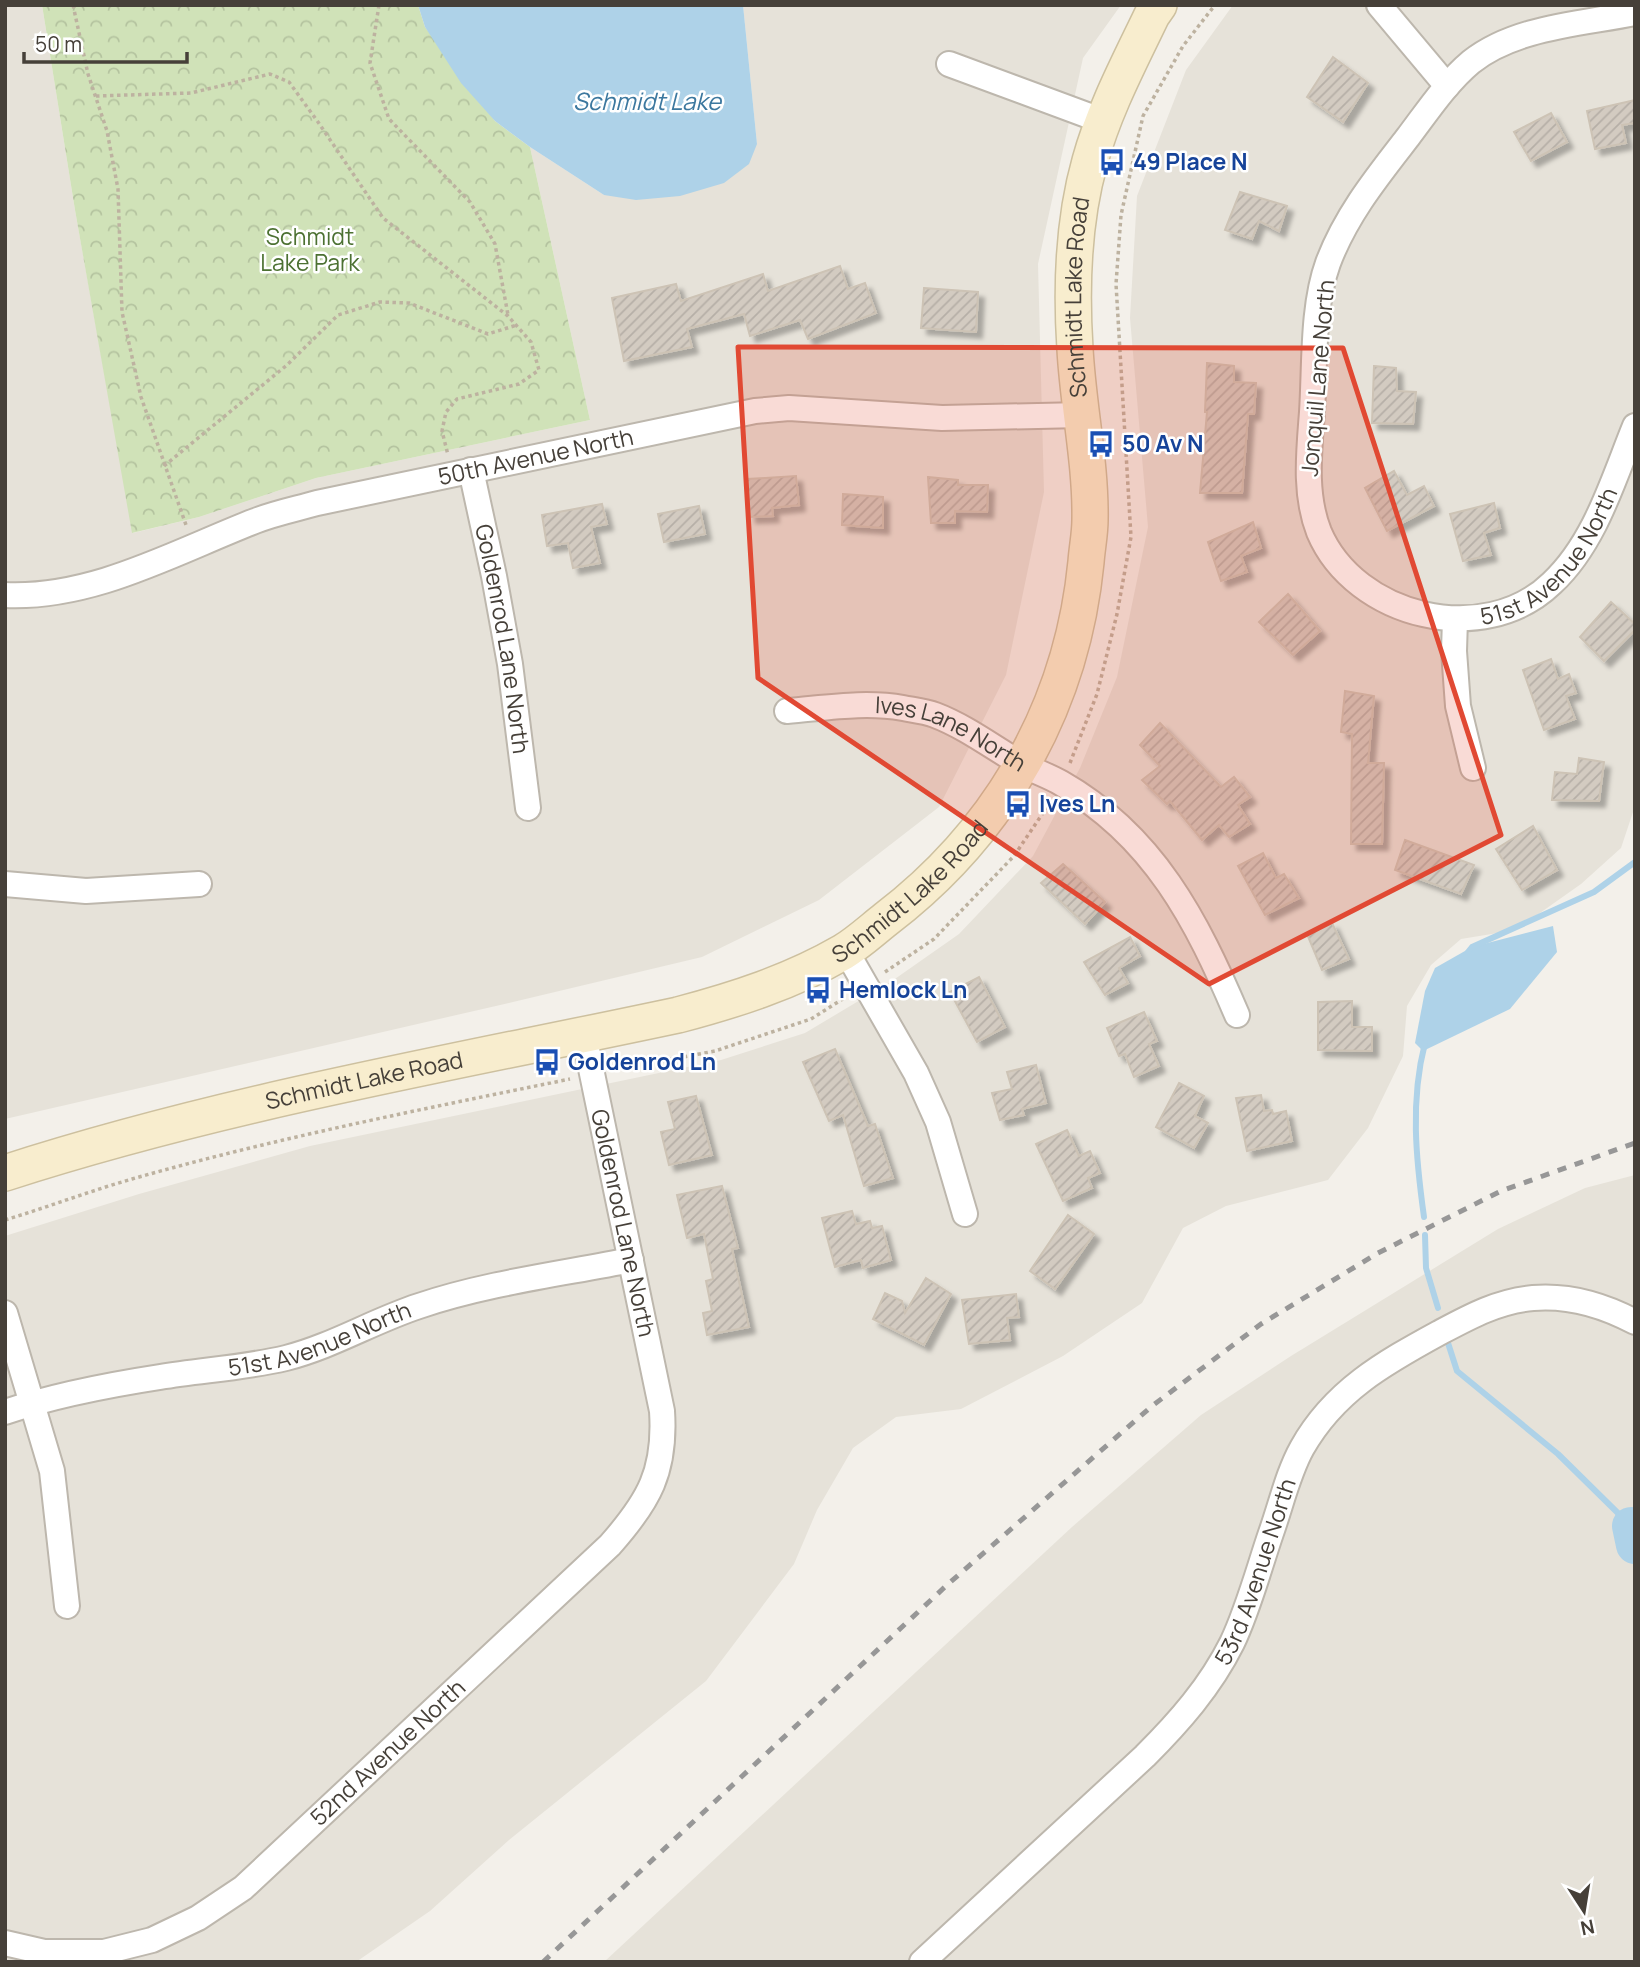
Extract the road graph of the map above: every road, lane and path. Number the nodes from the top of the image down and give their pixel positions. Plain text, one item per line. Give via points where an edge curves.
1 (73, 5) edge
2 (379, 5) edge
3 (1159, 5) edge
4 (1215, 5) edge
5 (1379, 5) edge
6 (1635, 13) edge
7 (949, 64) dead end
8 (1447, 86) junction
9 (96, 96) junction
10 (1103, 121) junction
11 (508, 316) junction
12 (517, 326) junction
13 (1082, 415) junction
14 (1635, 426) edge
15 (164, 467) junction
16 (462, 472) junction
17 (194, 547) junction
18 (5, 595) edge
19 (1455, 619) junction
20 (787, 711) dead end
21 (1021, 764) junction
22 (1473, 768) dead end
23 (1062, 784) junction
24 (528, 808) dead end
25 (5, 884) edge
26 (199, 884) dead end
27 (846, 951) junction
28 (867, 984) junction
29 (1237, 1015) dead end
30 (584, 1035) junction
31 (592, 1074) junction
32 (5, 1173) edge
33 (965, 1214) dead end
34 (5, 1220) edge
35 (631, 1260) junction
36 (5, 1314) edge
37 (1635, 1322) edge
38 (33, 1402) junction
39 (662, 1411) joint
40 (5, 1412) edge
41 (67, 1606) dead end
42 (5, 1943) edge
43 (922, 1962) edge

1 - 9 path
2 - 11 path via 370,64 389,118 470,202 495,243
3 - 10 street, Schmidt Lake Road
4 - 23 path via 1183,46 1143,116 1121,215 1116,284 1131,537 1097,694
5 - 8 street
6 - 8 street via 1531,34 1500,45 1471,62
7 - 10 street
8 - 19 street, Jonquil Lane North via 1360,199 1327,266 1319,303 1309,457 1310,498 1319,531 1334,560 1387,602
9 - 11 path via 191,93 270,74 289,82 383,218
9 - 15 path via 118,189 122,312 141,397
10 - 13 street, Schmidt Lake Road via 1087,174 1073,284
11 - 12 path
12 - 15 path via 488,334 409,303 380,302 338,315 287,365
12 - 16 path via 531,342 539,370 519,384 457,399 446,412 442,431
13 - 16 street, 50th Avenue North via 942,418 789,408 755,411
13 - 21 street, Schmidt Lake Road via 1090,520 1083,594 1067,664 1041,731
14 - 19 street, 51st Avenue North via 1592,529 1551,585 1516,608
15 - 17 path
16 - 17 street, 50th Avenue North via 317,503 257,520
16 - 24 street, Goldenrod Lane North via 495,576
17 - 18 street, 50th Avenue North via 86,586
19 - 22 street via 1458,706
20 - 21 street, Ives Lane North via 867,705 934,715
21 - 23 street, Ives Lane North
21 - 27 street, Schmidt Lake Road via 1006,793 964,849 917,895
23 - 28 path via 1014,856 934,939
23 - 29 street, Ives Lane North via 1105,815 1144,852 1179,896
25 - 26 street via 86,891
27 - 28 street
27 - 30 street, Schmidt Lake Road via 796,977 733,1000
28 - 31 path via 811,1019 715,1051
28 - 33 street via 938,1122
30 - 31 street, Goldenrod Lane North
30 - 32 street, Schmidt Lake Road via 217,1112
31 - 34 path via 384,1116 221,1156
31 - 35 street, Goldenrod Lane North
35 - 38 street, 51st Avenue North via 454,1295 286,1358 161,1376
35 - 39 street, Goldenrod Lane North
36 - 38 street
37 - 43 street, 53rd Avenue North via 1575,1299 1507,1302 1479,1312 1381,1365 1350,1389 1302,1448 1233,1641 1208,1684 1145,1756
38 - 40 street, 51st Avenue North
38 - 41 street via 52,1471
39 - 42 street, 52nd Avenue North via 664,1442 656,1477 629,1523 243,1888 198,1918 152,1940 104,1952 44,1952

